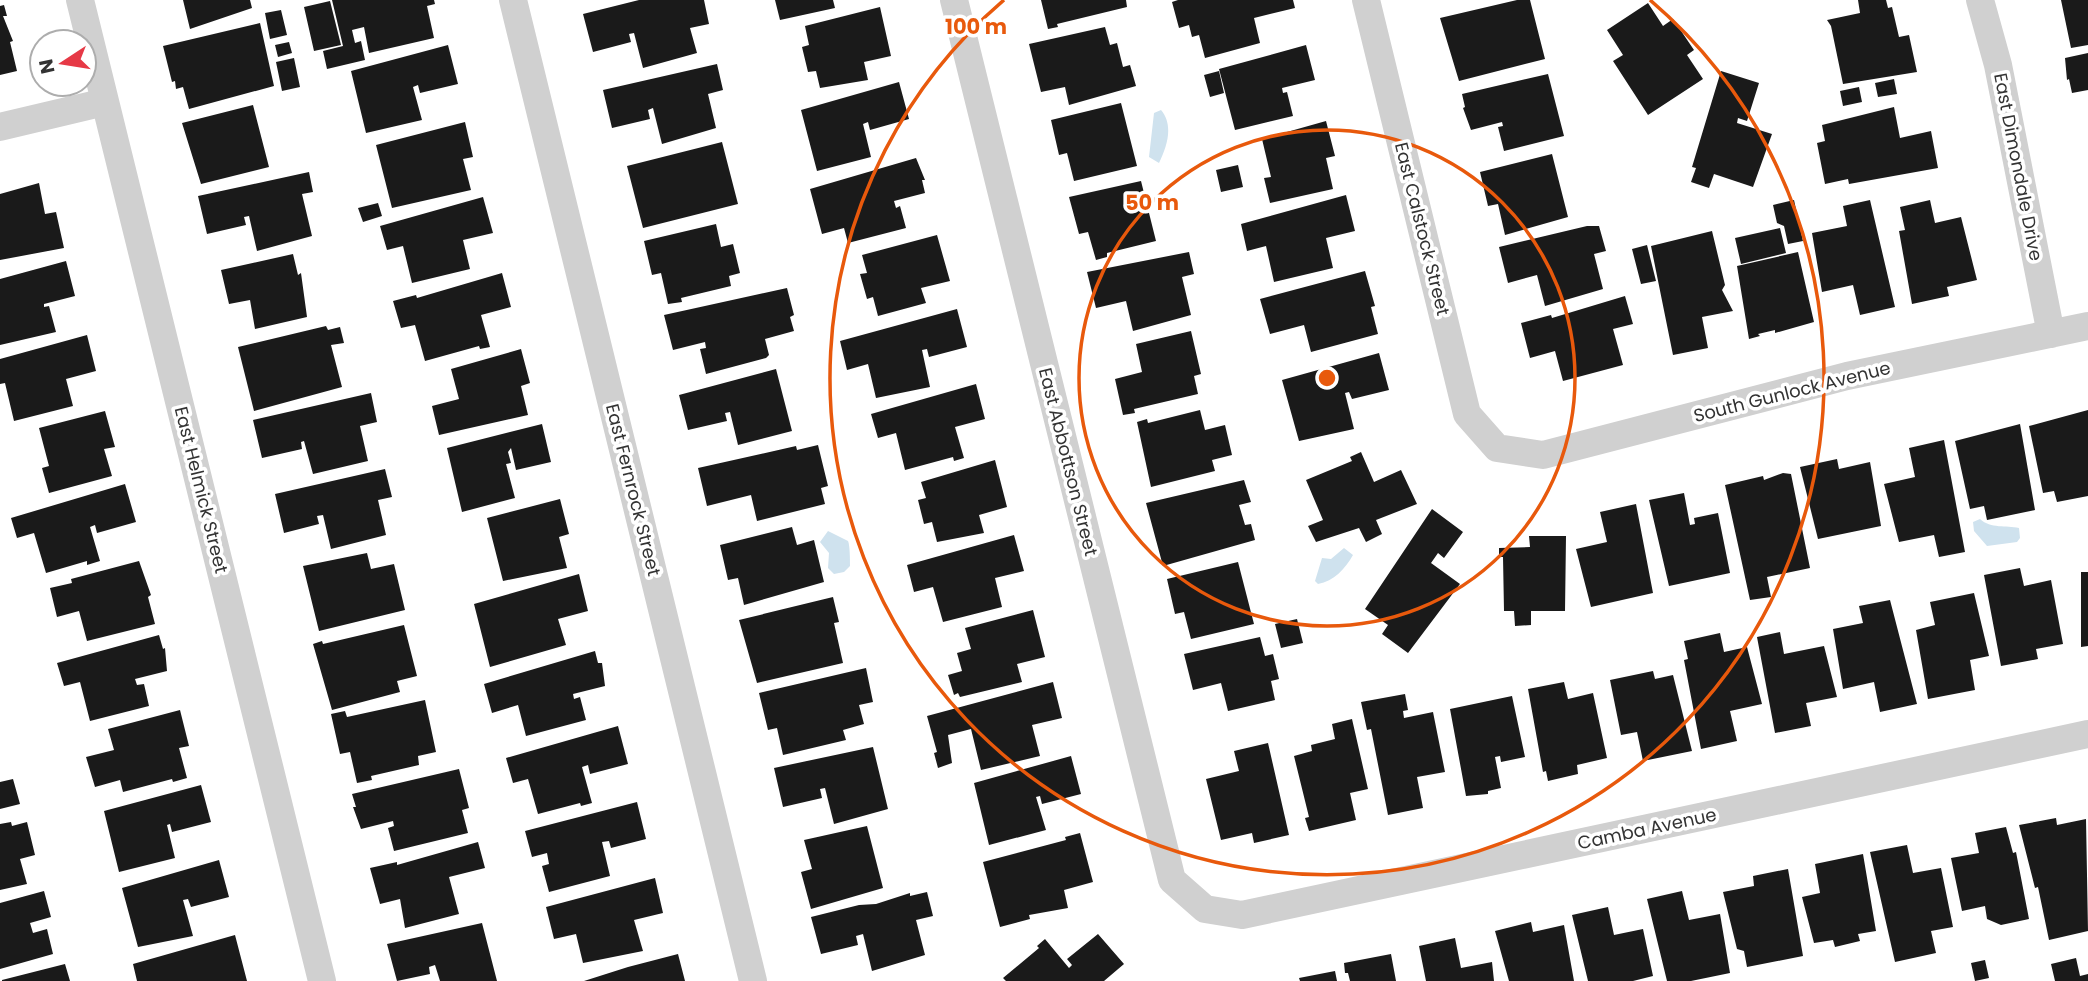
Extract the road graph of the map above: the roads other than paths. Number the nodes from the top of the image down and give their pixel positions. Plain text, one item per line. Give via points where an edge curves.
1 (80, 0) edge
2 (513, 0) edge
3 (954, 0) edge
4 (1366, 0) edge
5 (1980, 0) edge
6 (105, 102) junction
7 (0, 127) edge
8 (2088, 326) edge
9 (2051, 334) junction
10 (1497, 448) joint
11 (2088, 734) edge
12 (1205, 909) joint
13 (322, 981) edge
14 (753, 981) edge

1 - 6 street, East Helmick Street
2 - 14 street, East Fernrock Street
3 - 12 street, East Abbottson Street via 1172,880
4 - 10 street, East Calstock Street via 1467,414
5 - 9 street, East Dimondale Drive via 1996,57
6 - 7 street
6 - 13 street, East Helmick Street
8 - 9 street, South Gunlock Avenue
9 - 10 street, South Gunlock Avenue via 1847,376 1542,455
11 - 12 street, Camba Avenue via 1242,915

